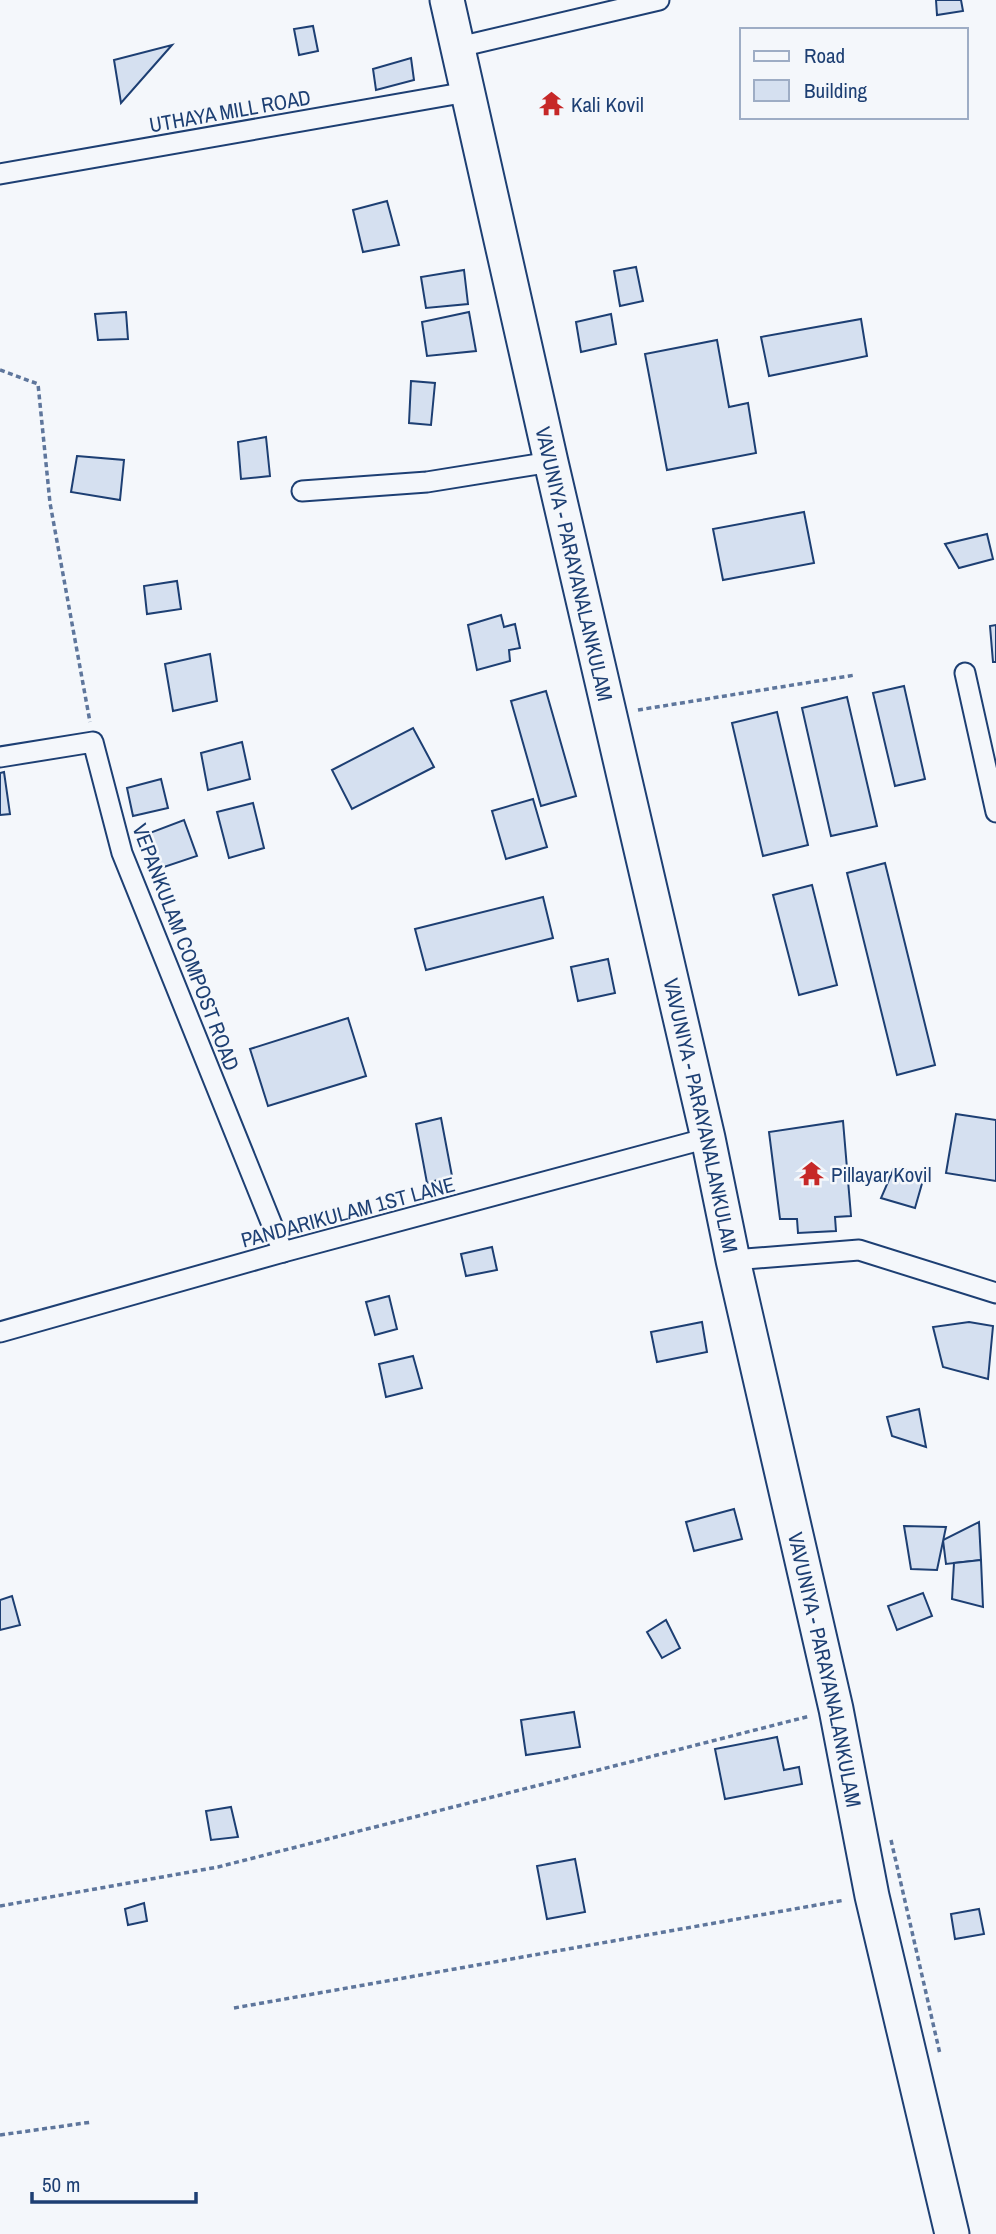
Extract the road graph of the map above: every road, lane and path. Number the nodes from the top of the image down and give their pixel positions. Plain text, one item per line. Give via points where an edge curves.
1 (447, 0) edge
2 (659, 0) edge
3 (459, 47) junction
4 (467, 92) junction
5 (0, 174) edge
6 (0, 370) edge
7 (551, 462) junction
8 (302, 491) dead end
9 (965, 673) dead end
10 (855, 674) dead end
11 (635, 698) dead end
12 (93, 743) junction
13 (0, 757) edge
14 (996, 812) edge
15 (708, 1138) junction
16 (283, 1252) junction
17 (733, 1260) junction
18 (996, 1293) edge
19 (0, 1332) edge
20 (835, 1709) junction
21 (872, 1896) junction
22 (0, 1906) edge
23 (914, 1931) dead end
24 (928, 1995) dead end
25 (234, 2008) dead end
26 (92, 2122) dead end
27 (0, 2135) edge
28 (951, 2234) edge

1 - 3 highway, VAVUNIYA - PARAYANALANKULAM
2 - 3 street
3 - 4 highway, VAVUNIYA - PARAYANALANKULAM
4 - 5 street, UTHAYA MILL ROAD
4 - 7 highway, VAVUNIYA - PARAYANALANKULAM
6 - 12 path via 38,384 50,503
7 - 8 street via 427,482
7 - 15 highway, VAVUNIYA - PARAYANALANKULAM
9 - 14 street
10 - 11 path via 638,711
12 - 13 street
12 - 16 street, VEPANKULAM COMPOST ROAD via 122,853
15 - 16 street, PANDARIKULAM 1ST LANE
15 - 17 highway, VAVUNIYA - PARAYANALANKULAM
16 - 19 street, PANDARIKULAM 1ST LANE
17 - 18 street via 859,1250
17 - 20 highway, VAVUNIYA - PARAYANALANKULAM
20 - 21 highway, VAVUNIYA - PARAYANALANKULAM
20 - 22 path via 218,1867
21 - 25 path
21 - 28 highway, VAVUNIYA - PARAYANALANKULAM
23 - 24 path
26 - 27 path

